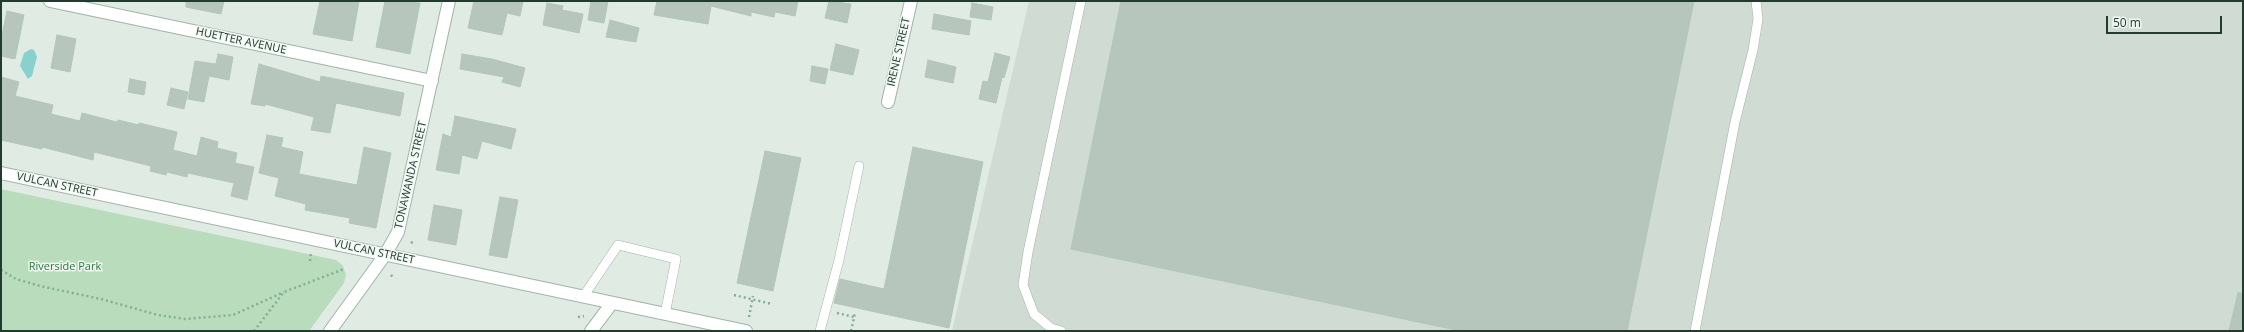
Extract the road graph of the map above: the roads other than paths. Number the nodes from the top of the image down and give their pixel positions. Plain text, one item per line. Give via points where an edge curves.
1 (50, 1) edge
2 (449, 1) edge
3 (911, 1) edge
4 (1081, 1) edge
5 (1756, 1) edge
6 (432, 81) junction
7 (888, 102) dead end
8 (859, 166) dead end
9 (1, 173) edge
10 (385, 254) junction
11 (583, 297) junction
12 (612, 302) junction
13 (664, 314) junction
14 (330, 331) edge
15 (591, 331) edge
16 (746, 331) edge
17 (820, 331) edge
18 (1061, 331) edge
19 (1695, 331) edge

1 - 6 street, HUETTER AVENUE
2 - 6 street, TONAWANDA STREET
3 - 7 street, IRENE STREET
4 - 18 lane via 1023,285 1034,314 1051,328
5 - 19 lane via 1758,19 1753,50 1734,122
6 - 10 street, TONAWANDA STREET via 398,232
8 - 17 lane via 839,260
9 - 10 street, VULCAN STREET
10 - 11 street, VULCAN STREET
10 - 14 street, TONAWANDA STREET
11 - 12 street, VULCAN STREET
11 - 13 lane via 618,245 676,259
12 - 13 street, VULCAN STREET
12 - 15 street
13 - 16 street, VULCAN STREET

